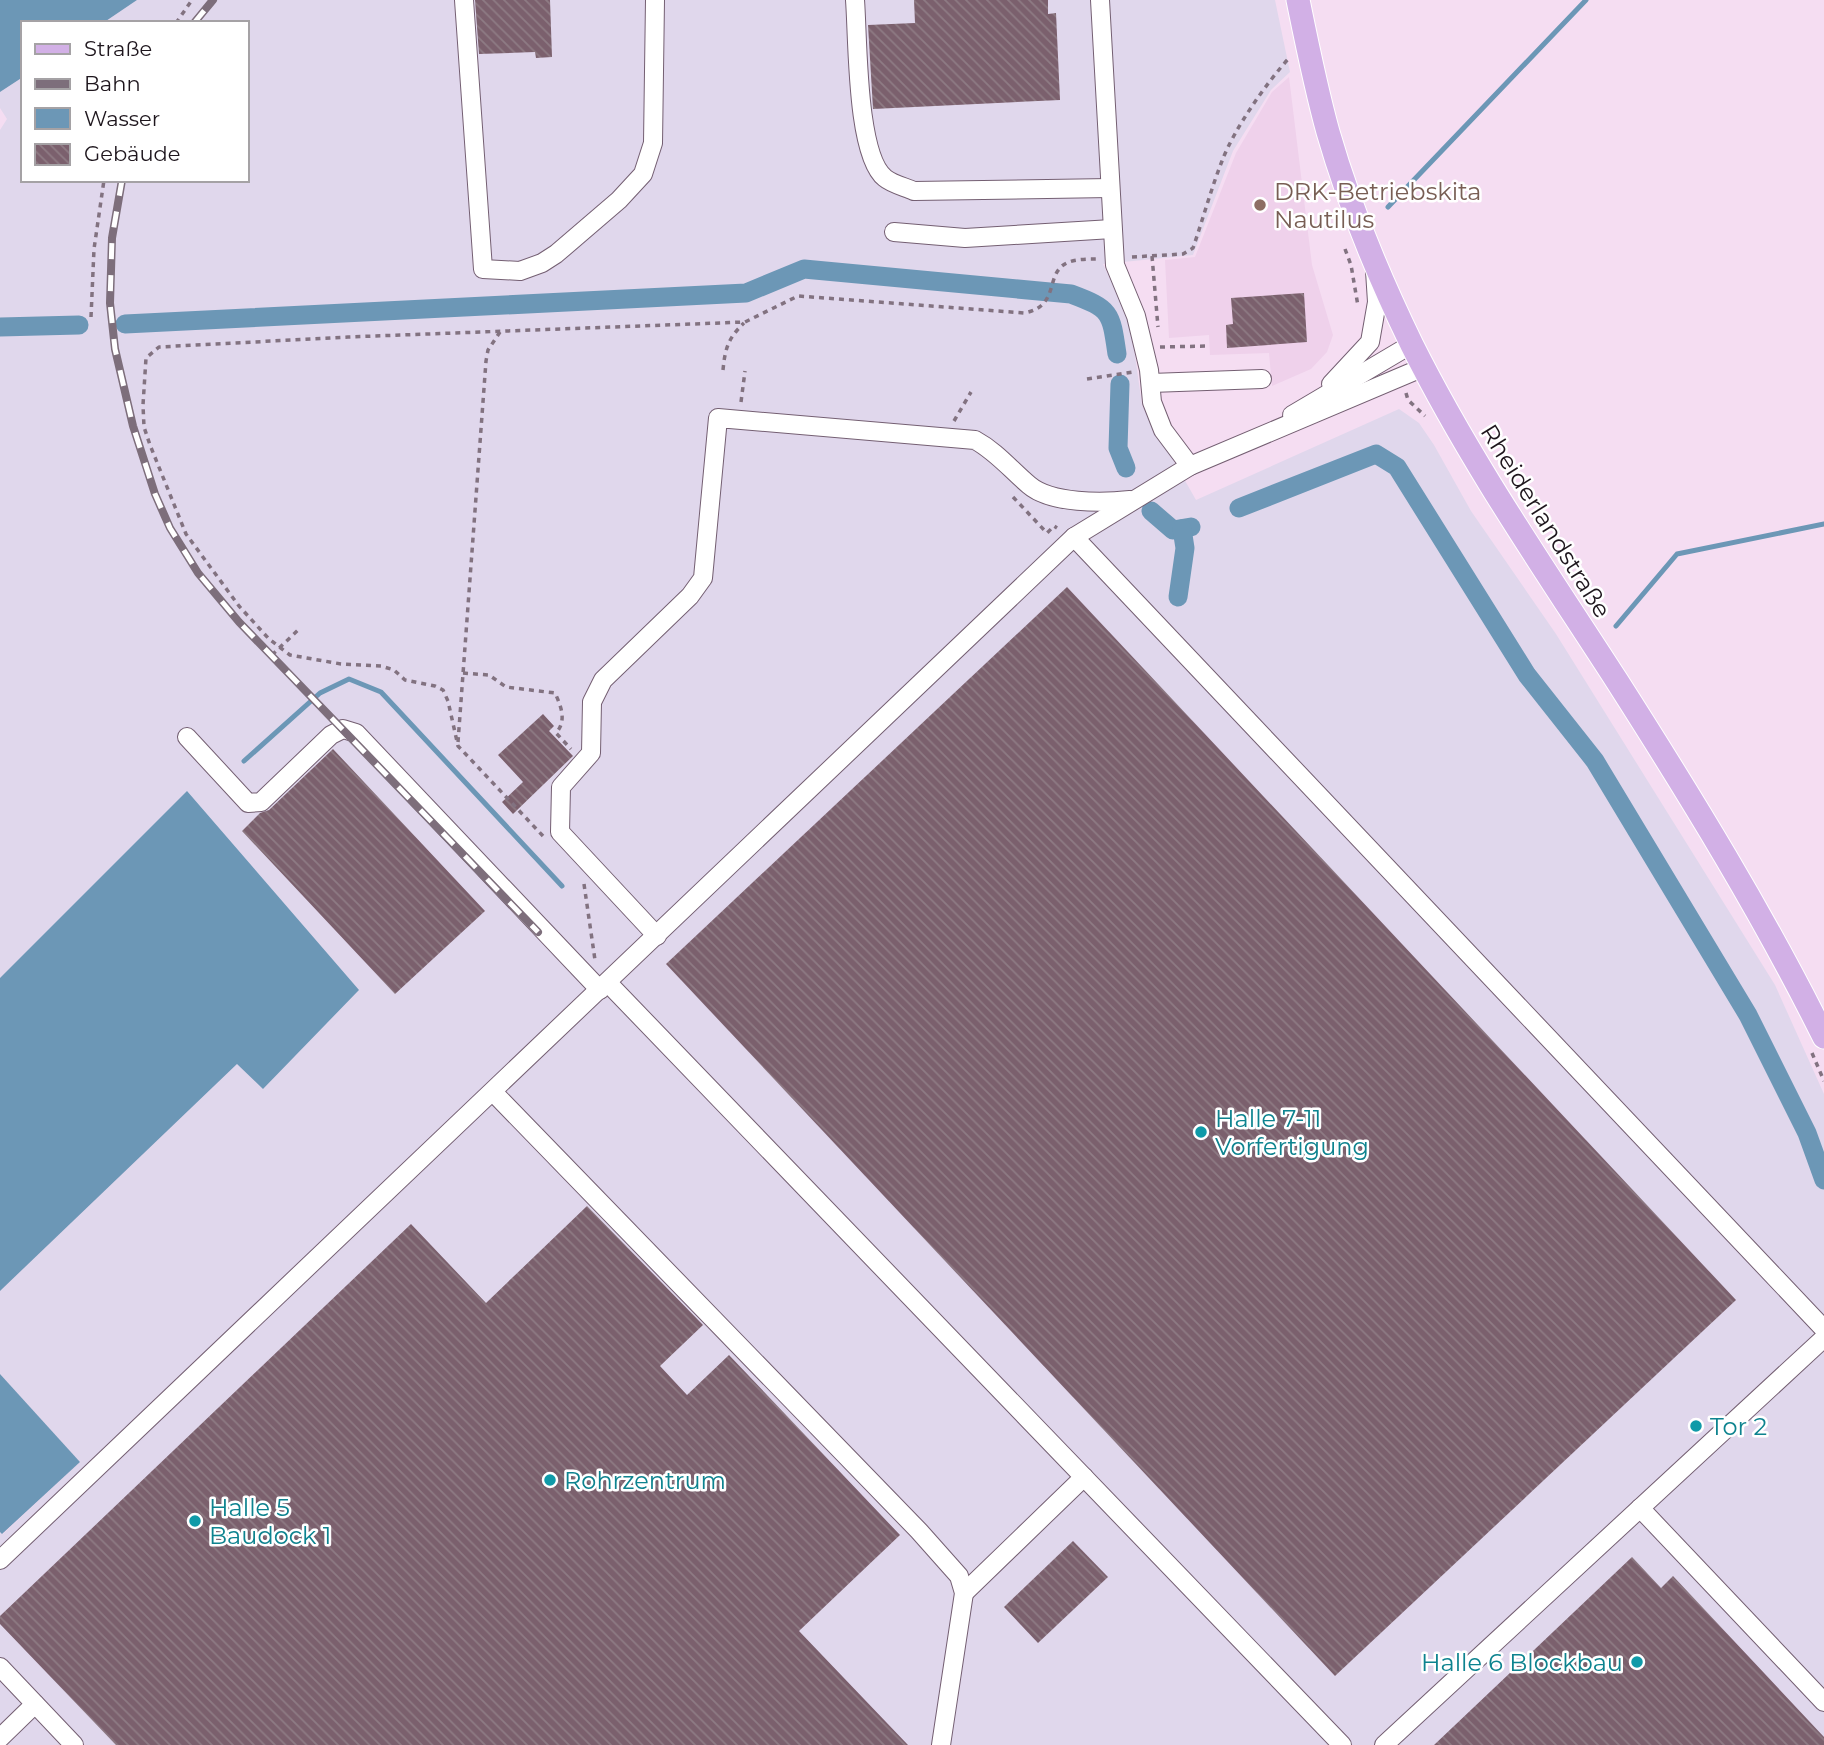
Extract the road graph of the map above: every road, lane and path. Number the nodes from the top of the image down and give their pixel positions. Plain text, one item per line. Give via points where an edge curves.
1 (192, 0) edge
2 (464, 0) edge
3 (655, 0) edge
4 (855, 0) edge
5 (1100, 0) edge
6 (1298, 0) edge
7 (177, 21) edge
8 (1294, 53) dead end
9 (104, 182) edge
10 (1110, 188) junction
11 (1112, 229) junction
12 (894, 232) dead end
13 (1115, 258) junction
14 (1374, 260) junction
15 (91, 317) dead end
16 (745, 323) junction
17 (500, 332) junction
18 (1412, 344) junction
19 (1210, 346) dead end
20 (1160, 347) dead end
21 (1424, 367) junction
22 (723, 370) dead end
23 (1133, 372) dead end
24 (1087, 379) dead end
25 (1262, 379) dead end
26 (1150, 383) junction
27 (1318, 398) junction
28 (1250, 441) junction
29 (1190, 466) junction
30 (1011, 494) dead end
31 (1134, 500) junction
32 (1074, 537) junction
33 (298, 630) dead end
34 (280, 648) junction
35 (272, 655) dead end
36 (463, 673) junction
37 (187, 737) dead end
38 (458, 746) junction
39 (583, 762) junction
40 (547, 841) dead end
41 (583, 879) dead end
42 (657, 936) junction
43 (604, 987) junction
44 (1824, 1037) edge
45 (493, 1092) junction
46 (1824, 1329) edge
47 (1824, 1338) edge
48 (1084, 1478) junction
49 (1640, 1508) junction
50 (0, 1560) edge
51 (964, 1594) junction
52 (0, 1667) edge
53 (1824, 1702) edge
54 (35, 1704) junction
55 (0, 1738) edge
56 (74, 1745) edge
57 (941, 1745) edge
58 (1342, 1745) edge
59 (1384, 1745) edge

1 - 7 path
2 - 3 lane via 483,269 520,271 556,254 643,173 653,143
4 - 10 lane via 864,132 875,165 885,178 914,191
5 - 10 lane
6 - 14 main road, Rheiderlandstraße via 1328,132
8 - 13 path via 1222,159 1193,248 1182,254
9 - 15 path
10 - 11 lane
11 - 12 lane via 965,238
11 - 13 lane
13 - 16 path via 1062,265 1044,305 1034,312 798,296
13 - 26 lane via 1136,316
14 - 18 main road, Rheiderlandstraße
14 - 27 lane via 1377,302 1370,342
16 - 17 path
16 - 22 path via 726,344
17 - 34 path via 159,347 146,358 144,427 172,504 208,566
17 - 36 path via 486,361
18 - 21 main road, Rheiderlandstraße
18 - 27 lane
19 - 20 path
21 - 28 lane
21 - 44 main road, Rheiderlandstraße via 1459,436 1740,879
23 - 24 path
25 - 26 lane
26 - 29 lane via 1163,430
27 - 28 lane
28 - 29 lane
29 - 31 lane
30 - 32 path via 1047,533 1054,526
31 - 32 lane
31 - 39 lane via 1109,503 1054,497 1031,487 975,440 718,418 703,578 603,680 592,702 591,753
32 - 42 lane
32 - 46 lane
33 - 34 path
34 - 35 path
34 - 38 path via 311,660 381,666 405,680 443,690
36 - 38 path
36 - 39 path via 489,675 506,687 555,693 563,709 556,733
37 - 43 lane via 248,803 261,802 331,735 344,729 356,733
38 - 40 path
39 - 42 lane via 561,787 560,832
41 - 43 path
42 - 43 lane
43 - 45 lane
43 - 48 lane
45 - 50 lane
45 - 51 lane via 919,1531 959,1576
47 - 49 lane
48 - 51 lane
48 - 58 lane
49 - 53 lane
49 - 59 lane
51 - 57 lane
52 - 54 lane
54 - 55 lane
54 - 56 lane

